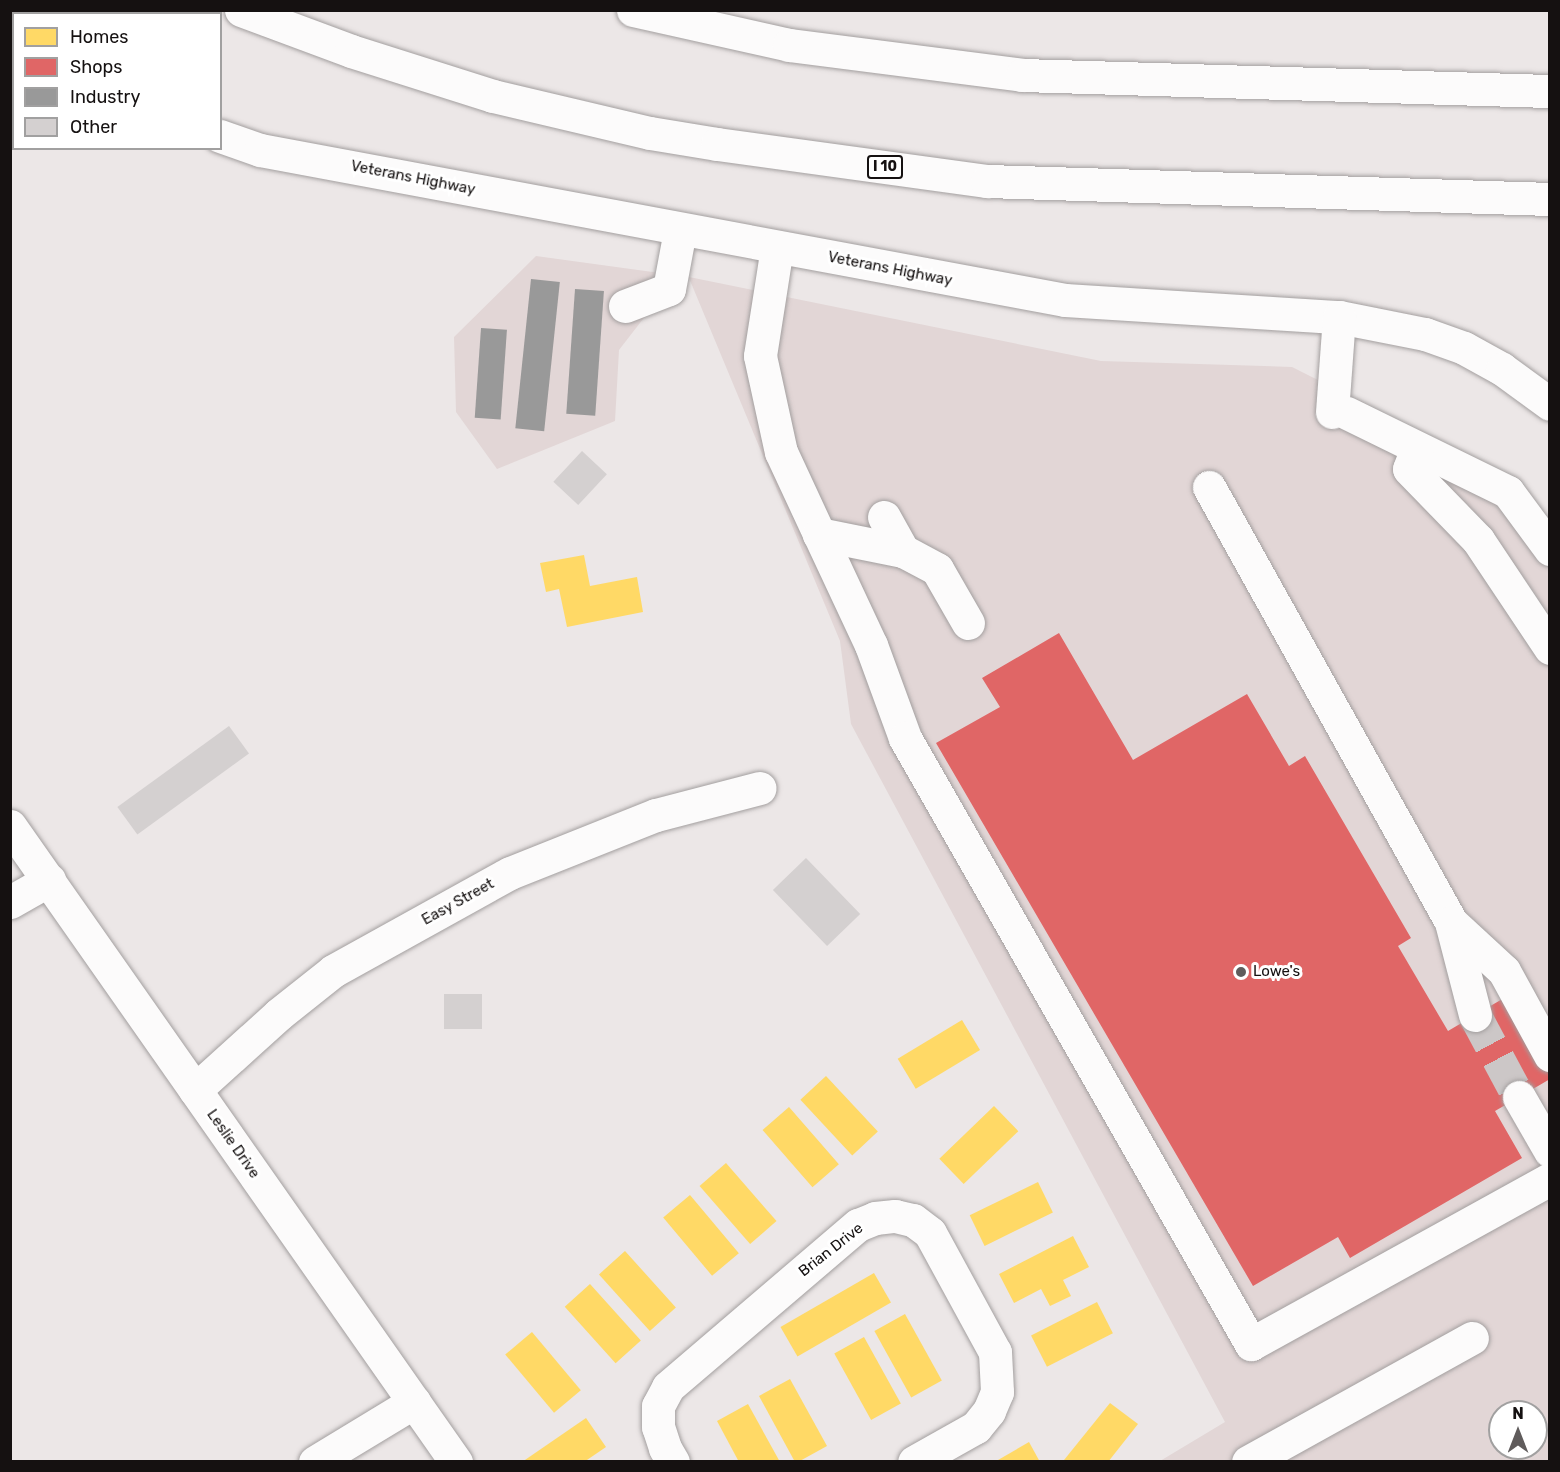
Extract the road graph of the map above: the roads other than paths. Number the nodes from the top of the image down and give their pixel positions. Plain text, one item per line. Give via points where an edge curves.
1 (241, 10) edge
2 (633, 10) edge
3 (1550, 91) edge
4 (222, 137) edge
5 (1550, 199) edge
6 (680, 230) junction
7 (777, 247) junction
8 (625, 306) dead end
9 (1339, 317) junction
10 (1550, 404) edge
11 (1418, 448) junction
12 (1209, 488) dead end
13 (884, 517) dead end
14 (819, 534) junction
15 (1550, 549) edge
16 (903, 551) junction
17 (968, 622) dead end
18 (1550, 648) edge
19 (760, 788) dead end
20 (10, 826) edge
21 (49, 880) junction
22 (10, 902) edge
23 (1451, 922) junction
24 (1476, 1015) tunnel mouth
25 (1550, 1055) edge
26 (195, 1090) junction
27 (1519, 1097) tunnel mouth
28 (1550, 1151) edge
29 (1550, 1179) edge
30 (1472, 1338) dead end
31 (414, 1402) junction
32 (315, 1461) edge
33 (456, 1461) edge
34 (673, 1461) edge
35 (914, 1461) edge
36 (1248, 1461) edge

1 - 5 main road, I 10 via 351,51 493,96 650,133 717,144 987,181
2 - 3 main road via 789,45 1022,75
4 - 6 main road, Veterans Highway via 260,150
6 - 7 main road, Veterans Highway
6 - 8 main road via 669,289
7 - 9 main road, Veterans Highway via 1065,300
7 - 14 main road via 760,356 781,452
9 - 10 main road, Veterans Highway via 1425,334 1464,348 1502,369
9 - 11 main road via 1340,413
11 - 15 main road via 1508,492
11 - 18 main road via 1409,469 1478,540
12 - 23 main road
13 - 16 main road
14 - 16 main road
14 - 29 main road via 871,645 905,738 1251,1344
16 - 17 main road via 937,569
19 - 26 main road, Easy Street via 656,815 510,873 333,971
20 - 21 main road, Leslie Drive
21 - 22 main road
21 - 26 main road, Leslie Drive
23 - 24 main road
23 - 25 main road via 1504,971
26 - 31 main road, Leslie Drive
27 - 28 main road
30 - 36 main road
31 - 32 main road
31 - 33 main road, Leslie Drive
34 - 35 main road, Brian Drive via 658,1427 658,1406 668,1387 858,1225 895,1216 913,1220 930,1233 995,1352 997,1392 989,1411 976,1427

